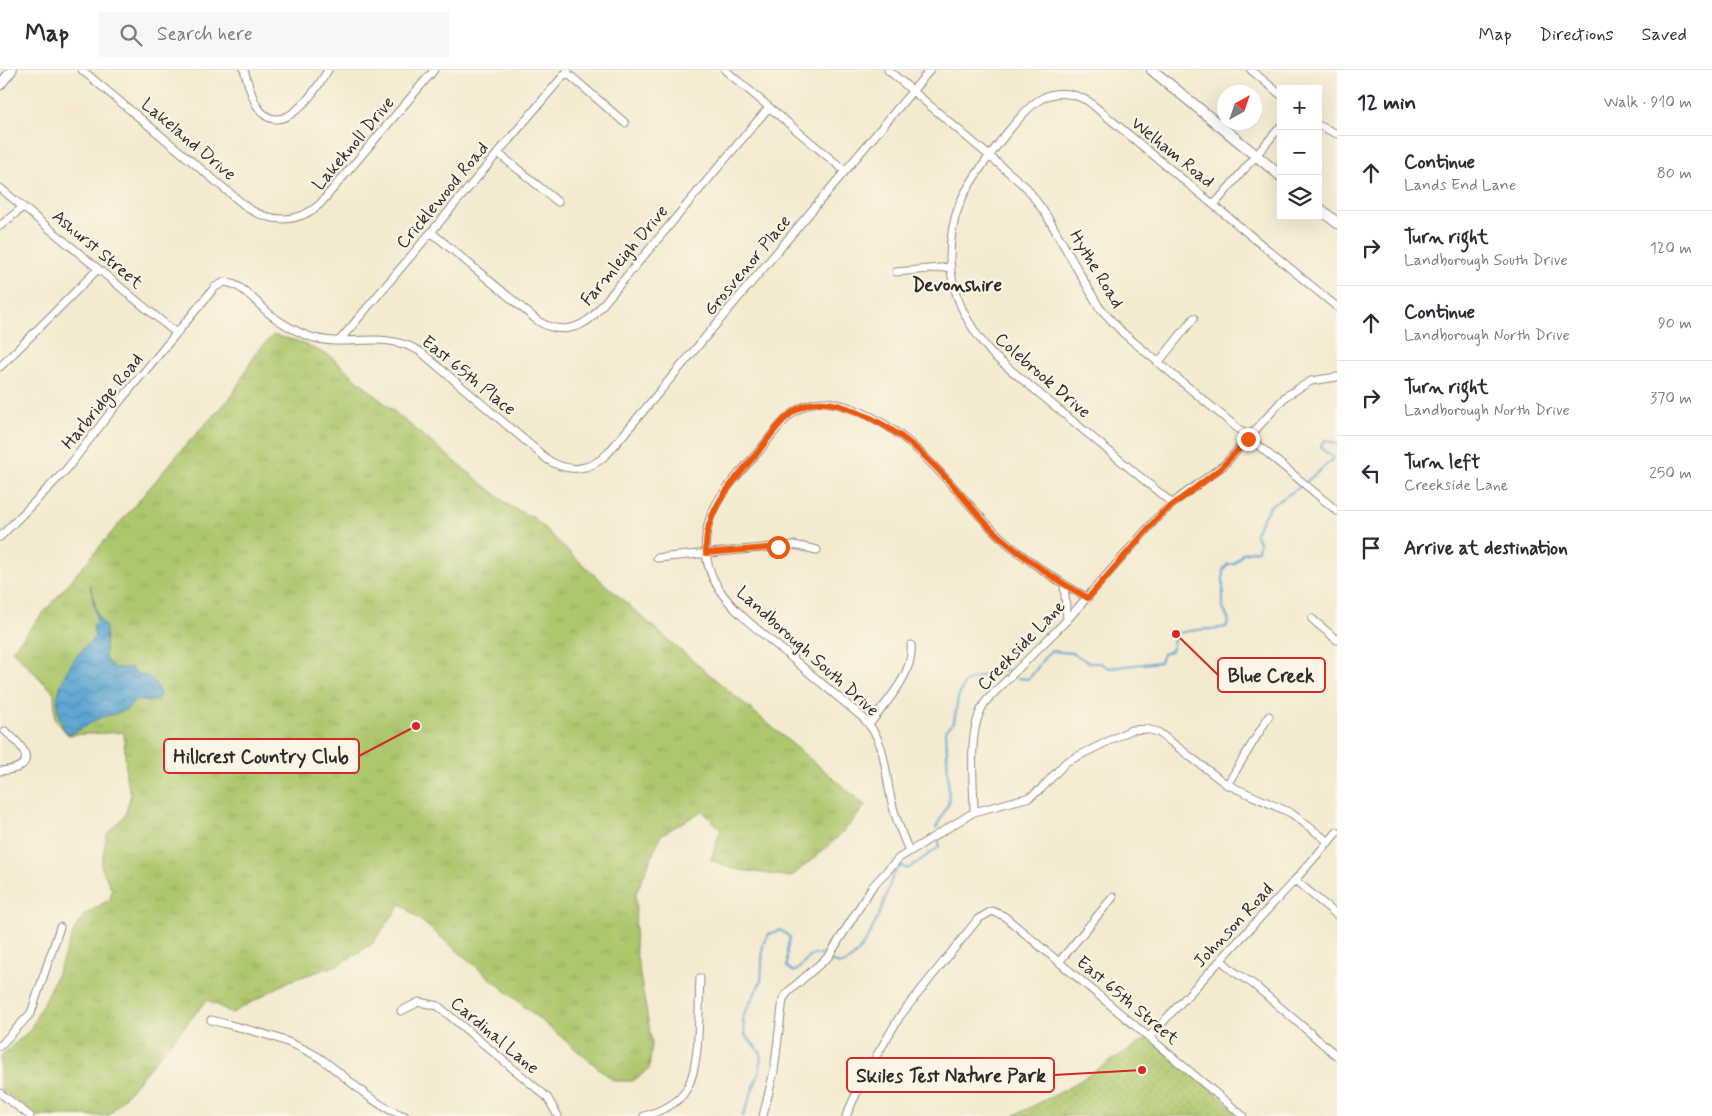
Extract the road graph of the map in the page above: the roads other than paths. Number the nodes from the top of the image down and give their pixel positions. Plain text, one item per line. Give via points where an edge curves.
1 (12, 70) edge
2 (82, 70) edge
3 (244, 70) edge
4 (328, 70) edge
5 (434, 70) edge
6 (725, 70) edge
7 (888, 70) edge
8 (930, 70) edge
9 (1152, 70) edge
10 (1251, 70) edge
11 (567, 71) edge
12 (0, 85) edge
13 (912, 90) junction
14 (1277, 92) edge
15 (769, 107) junction
16 (625, 123) dead end
17 (1322, 127) edge
18 (1278, 130) edge
19 (1337, 134) edge
20 (498, 153) junction
21 (990, 156) junction
22 (1256, 156) junction
23 (844, 171) junction
24 (1280, 175) edge
25 (0, 188) edge
26 (558, 202) dead end
27 (1214, 205) junction
28 (23, 207) junction
29 (1322, 210) edge
30 (284, 219) joint
31 (1337, 223) edge
32 (0, 226) edge
33 (431, 232) junction
34 (951, 267) junction
35 (98, 269) junction
36 (896, 272) dead end
37 (225, 282) joint
38 (1337, 307) edge
39 (1194, 318) dead end
40 (176, 333) junction
41 (340, 340) junction
42 (1158, 363) junction
43 (0, 367) edge
44 (1337, 377) edge
45 (1248, 439) junction
46 (579, 468) joint
47 (1172, 504) junction
48 (1337, 511) edge
49 (0, 537) edge
50 (817, 550) dead end
51 (706, 553) junction
52 (656, 558) dead end
53 (1064, 584) junction
54 (1088, 598) junction
55 (1312, 619) dead end
56 (1067, 620) junction
57 (1337, 640) edge
58 (911, 645) dead end
59 (1269, 716) dead end
60 (869, 725) junction
61 (5, 731) dead end
62 (0, 771) edge
63 (1228, 785) junction
64 (974, 812) junction
65 (1337, 832) edge
66 (1329, 842) junction
67 (909, 851) junction
68 (1295, 880) junction
69 (1113, 897) dead end
70 (1337, 915) edge
71 (60, 927) dead end
72 (1221, 960) junction
73 (1059, 962) junction
74 (700, 978) dead end
75 (401, 1011) dead end
76 (211, 1020) dead end
77 (1149, 1036) junction
78 (0, 1046) edge
79 (1337, 1056) edge
80 (0, 1093) edge
81 (30, 1116) edge
82 (405, 1116) edge
83 (558, 1116) edge
84 (644, 1116) edge
85 (763, 1116) edge
86 (846, 1116) edge
87 (1243, 1116) edge

1 - 12 street
2 - 30 street, Lakeland Drive via 249,209 264,216
3 - 4 street via 257,105 273,118 295,112
5 - 30 street, Lakeknoll Drive via 320,204 303,215
6 - 15 street
7 - 13 street, Hythe Road
8 - 13 street, Grosvenor Place
9 - 22 main road
10 - 14 street
11 - 16 street
11 - 20 street, Cricklewood Road
13 - 21 street, Hythe Road
13 - 23 street, Grosvenor Place
15 - 23 street
15 - 33 street, Farmleigh Drive via 594,315 578,326 556,329 538,322
17 - 19 street
18 - 22 street
20 - 26 street
20 - 33 street, Cricklewood Road
21 - 27 street, Welham Road via 1034,103 1055,94 1072,94 1088,101
21 - 34 street, Colebrook Drive via 974,176 959,204 951,238
21 - 42 street, Hythe Road via 1036,199 1103,311 1122,333
22 - 24 main road
22 - 27 street
23 - 46 street, Grosvenor Place via 608,453 595,464
25 - 28 street, Ashurst Street
27 - 38 street, Welham Road
28 - 32 street
28 - 35 street, Ashurst Street
29 - 31 main road
33 - 41 street, Cricklewood Road
34 - 36 street
34 - 47 street, Colebrook Drive via 963,313 986,348
35 - 40 street, Ashurst Street
35 - 43 street
37 - 40 street, Harbridge Road via 215,288
37 - 41 street, East 65th Place via 236,285 289,327 310,336
39 - 42 street
40 - 49 street, Harbridge Road via 66,470
41 - 46 street, East 65th Place via 389,340 416,349 548,460 558,466
42 - 45 street, Hythe Road
44 - 45 street, Creekside Lane via 1311,381 1293,391
45 - 47 street, Creekside Lane via 1220,469
45 - 48 street, Hythe Road
47 - 54 street, Creekside Lane
50 - 51 street via 794,545
51 - 52 street
51 - 53 street, Landborough South Drive via 707,530 714,508 755,456 788,417 802,407 827,402 855,411 907,440 1001,538
51 - 60 street, Landborough South Drive via 715,583 733,608
53 - 54 street, Landborough South Drive
53 - 56 street
54 - 56 street, Creekside Lane
55 - 57 street
56 - 64 street, Creekside Lane via 980,710 975,732
58 - 60 street via 912,657 907,671
59 - 63 street
60 - 67 street, Landborough South Drive via 884,754 891,800
61 - 62 street via 22,746 25,756 18,768
63 - 64 street via 1158,732 1140,728 1069,760 1030,797
63 - 66 street via 1291,813
64 - 67 street
65 - 66 street, Johnson Road
66 - 68 street, Johnson Road
67 - 85 street via 875,882 829,956 783,999 774,1071
68 - 70 street
68 - 72 street, Johnson Road
69 - 73 street
71 - 78 street via 31,1013
72 - 77 street, Johnson Road
72 - 79 street
73 - 77 street, East 65th Street
73 - 86 street, East 65th Street via 1004,916 992,911 978,919 910,1001 864,1077
74 - 84 street via 695,1057 688,1087 672,1104
75 - 83 street, Cardinal Lane via 419,1002 438,1006 546,1097
76 - 82 street via 261,1032 306,1050 378,1104
77 - 87 street, East 65th Street
80 - 81 street

